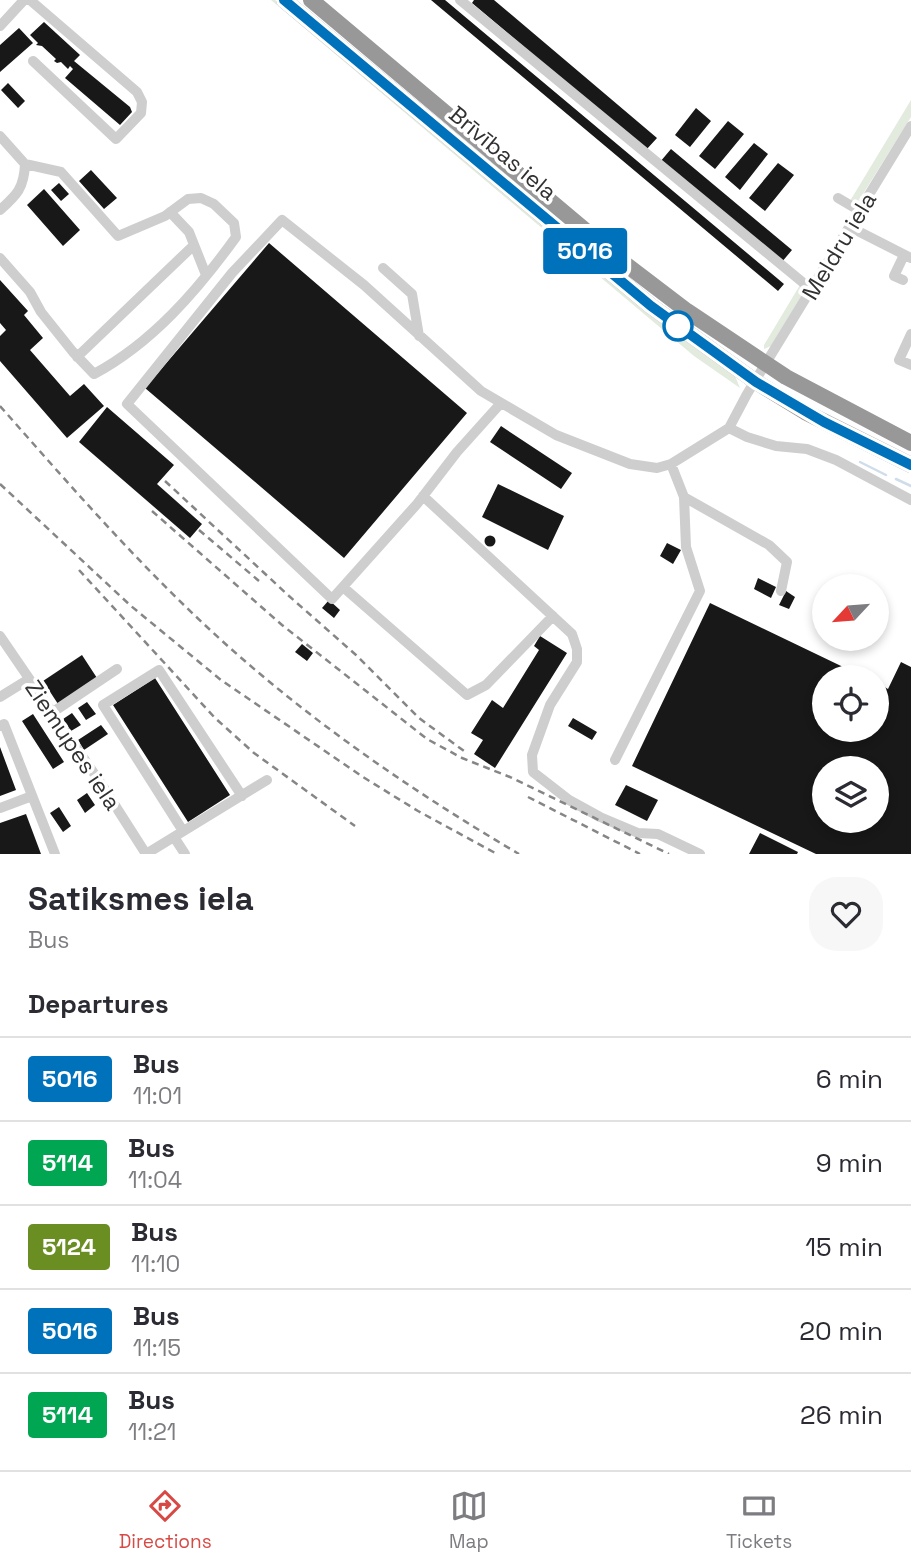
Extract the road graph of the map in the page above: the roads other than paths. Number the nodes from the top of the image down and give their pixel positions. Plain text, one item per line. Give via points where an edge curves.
1 (24, 0) edge
2 (30, 0) edge
3 (284, 0) edge
4 (311, 0) edge
5 (460, 0) edge
6 (0, 26) edge
7 (33, 61) dead end
8 (911, 126) edge
9 (0, 136) edge
10 (25, 164) junction
11 (838, 198) dead end
12 (0, 210) edge
13 (860, 211) junction
14 (170, 212) junction
15 (850, 227) junction
16 (194, 245) junction
17 (908, 257) edge
18 (0, 258) edge
19 (383, 268) dead end
20 (206, 275) junction
21 (903, 281) dead end
22 (812, 290) junction
23 (911, 334) edge
24 (419, 336) junction
25 (77, 357) junction
26 (911, 365) edge
27 (767, 366) junction
28 (756, 382) junction
29 (501, 403) junction
30 (729, 428) junction
31 (911, 443) edge
32 (671, 464) junction
33 (911, 465) edge
34 (423, 496) junction
35 (684, 497) junction
36 (911, 500) edge
37 (343, 587) junction
38 (781, 591) dead end
39 (553, 616) junction
40 (0, 636) edge
41 (117, 670) dead end
42 (29, 679) junction
43 (0, 697) edge
44 (53, 712) junction
45 (0, 726) edge
46 (615, 760) dead end
47 (267, 780) dead end
48 (32, 796) junction
49 (242, 796) junction
50 (0, 808) edge
51 (179, 834) junction
52 (55, 854) edge
53 (146, 854) edge
54 (185, 854) edge
55 (700, 854) edge

1 - 6 street
2 - 7 street via 137,92 141,113 116,139
3 - 28 highway, Brīvības iela via 651,306
4 - 27 highway, Brīvības iela via 624,263
5 - 22 street
8 - 13 street, Meldru iela
9 - 10 street
10 - 12 street via 18,194
10 - 14 street via 61,172 118,236
11 - 13 street
13 - 15 street, Meldru iela
14 - 16 street via 189,232
14 - 20 street via 188,199 201,198 234,223 236,237
15 - 17 street
15 - 22 street, Meldru iela
16 - 20 street
16 - 25 street
17 - 21 street via 894,276
18 - 25 street
19 - 24 street via 412,294
20 - 25 street via 160,327 103,369 94,374
22 - 27 street, Meldru iela
23 - 26 street via 899,360
24 - 29 street
24 - 37 street via 282,220 232,273 127,404 332,599
27 - 28 street, Meldru iela
27 - 31 highway, Brīvības iela
28 - 30 street, Meldru iela
28 - 33 highway, Brīvības iela
29 - 32 street via 556,435 630,464 657,468
29 - 34 street
30 - 32 street
30 - 36 street via 776,446 807,449 836,460
32 - 35 street
34 - 37 street
34 - 39 street
35 - 38 street via 778,553 787,562
35 - 46 street via 687,547 700,591
37 - 39 street via 467,695 486,685
39 - 55 street via 572,634 577,662 550,705 532,755 533,772 600,817 638,833 658,834
40 - 42 street, Ziemupes iela
41 - 44 street
42 - 43 street
42 - 44 street, Ziemupes iela
44 - 53 street, Ziemupes iela
45 - 48 street via 4,724
47 - 49 street
48 - 50 street
48 - 52 street
49 - 51 street
49 - 51 street via 159,670 103,705
51 - 53 street
51 - 54 street

